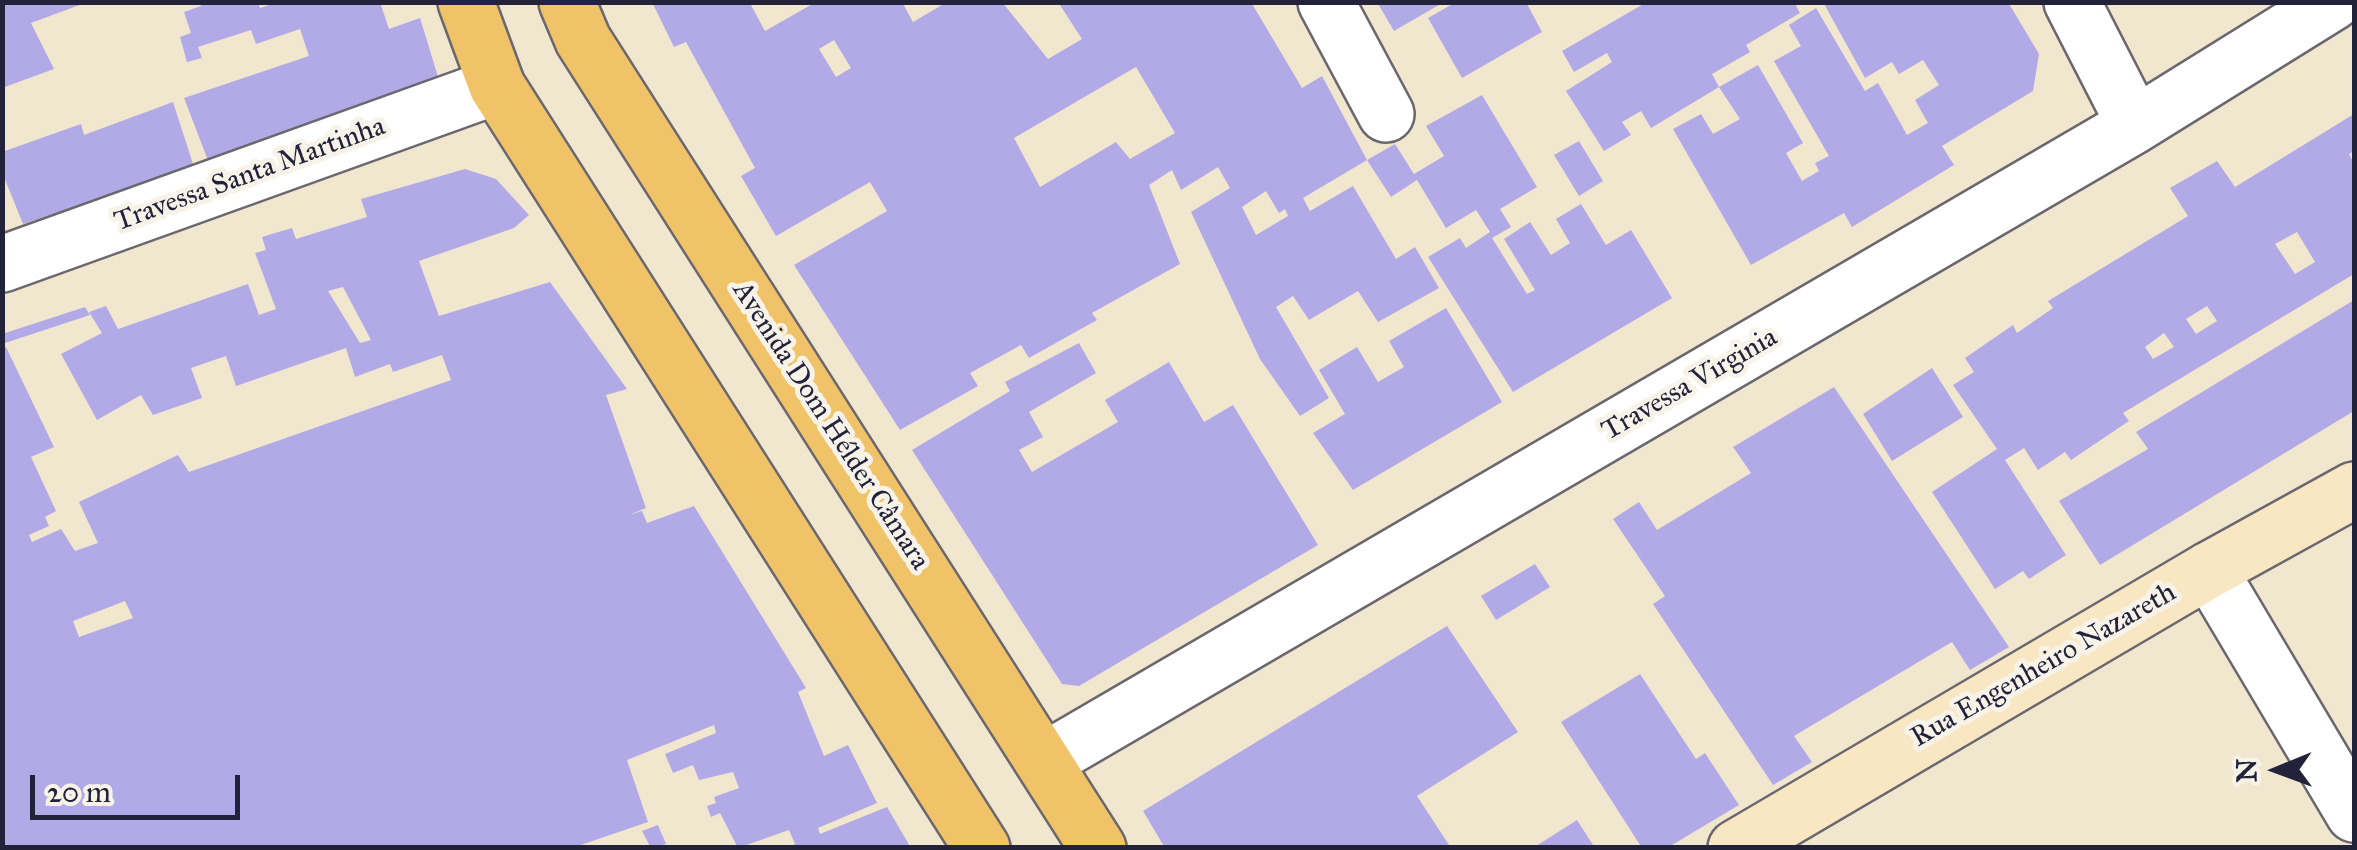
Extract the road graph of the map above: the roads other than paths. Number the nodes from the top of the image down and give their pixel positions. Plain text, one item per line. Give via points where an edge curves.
1 (466, 2) edge
2 (567, 2) edge
3 (1326, 2) edge
4 (2072, 2) edge
5 (2332, 2) edge
6 (497, 86) junction
7 (1386, 114) dead end
8 (2135, 125) junction
9 (2, 264) edge
10 (2354, 490) edge
11 (2209, 570) junction
12 (1044, 762) junction
13 (2354, 814) edge
14 (982, 848) edge
15 (1098, 848) edge
16 (1736, 848) edge

1 - 6 main road
2 - 12 main road, Avenida Dom Hélder Câmara via 583,40
3 - 7 street
4 - 8 street
5 - 8 street, Travessa Virginia
6 - 9 street, Travessa Santa Martinha
6 - 14 main road
8 - 12 street, Travessa Virginia
10 - 11 street, Rua Engenheiro Nazareth
11 - 13 street
11 - 16 street, Rua Engenheiro Nazareth
12 - 15 main road, Avenida Dom Hélder Câmara

